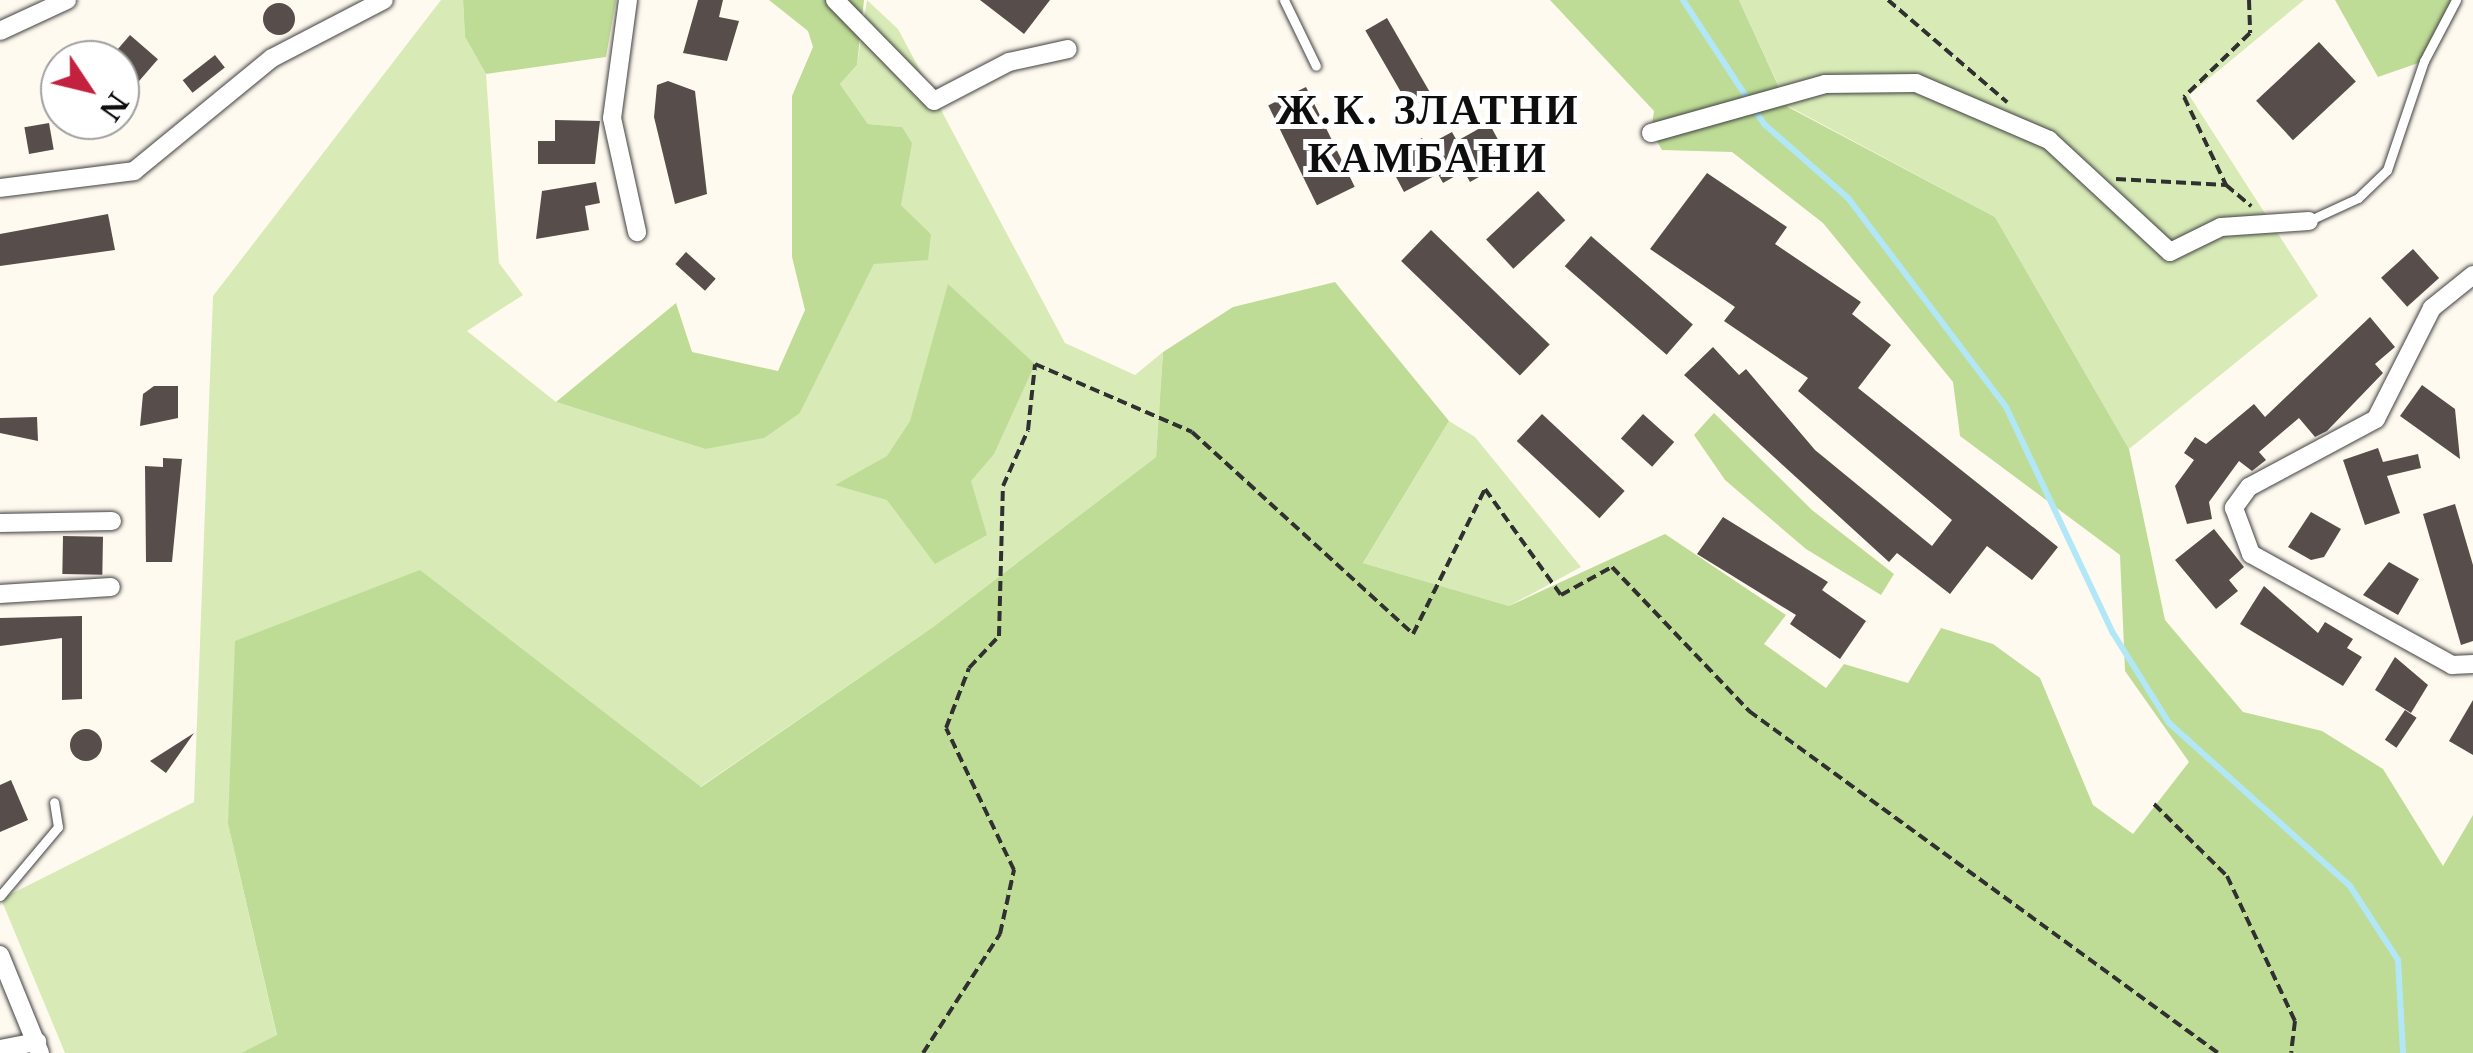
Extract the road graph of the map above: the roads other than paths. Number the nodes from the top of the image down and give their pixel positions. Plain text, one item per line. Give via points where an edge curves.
1 (67, 0) edge
2 (384, 0) edge
3 (628, 0) edge
4 (836, 0) edge
5 (1284, 0) edge
6 (2456, 0) edge
7 (0, 31) edge
8 (1068, 49) dead end
9 (1316, 66) dead end
10 (1651, 133) dead end
11 (0, 188) edge
12 (2309, 221) joint
13 (637, 232) dead end
14 (2473, 275) edge
15 (112, 522) dead end
16 (0, 523) edge
17 (111, 586) dead end
18 (0, 594) edge
19 (2473, 664) edge
20 (54, 802) dead end
21 (0, 896) edge
22 (0, 955) edge
23 (38, 1048) edge
24 (0, 1049) edge

1 - 7 street
2 - 11 street via 272,58 134,171
3 - 13 street via 612,118
4 - 8 street via 934,100 1009,62
5 - 9 lane
6 - 12 lane via 2424,61 2387,170 2358,198
10 - 12 street via 1825,84 1916,83 2049,140 2170,252 2221,227
14 - 19 street via 2432,308 2376,419 2249,488 2234,508 2250,554 2452,665
15 - 16 street
17 - 18 street
20 - 21 lane via 58,827
22 - 23 street
23 - 24 street

